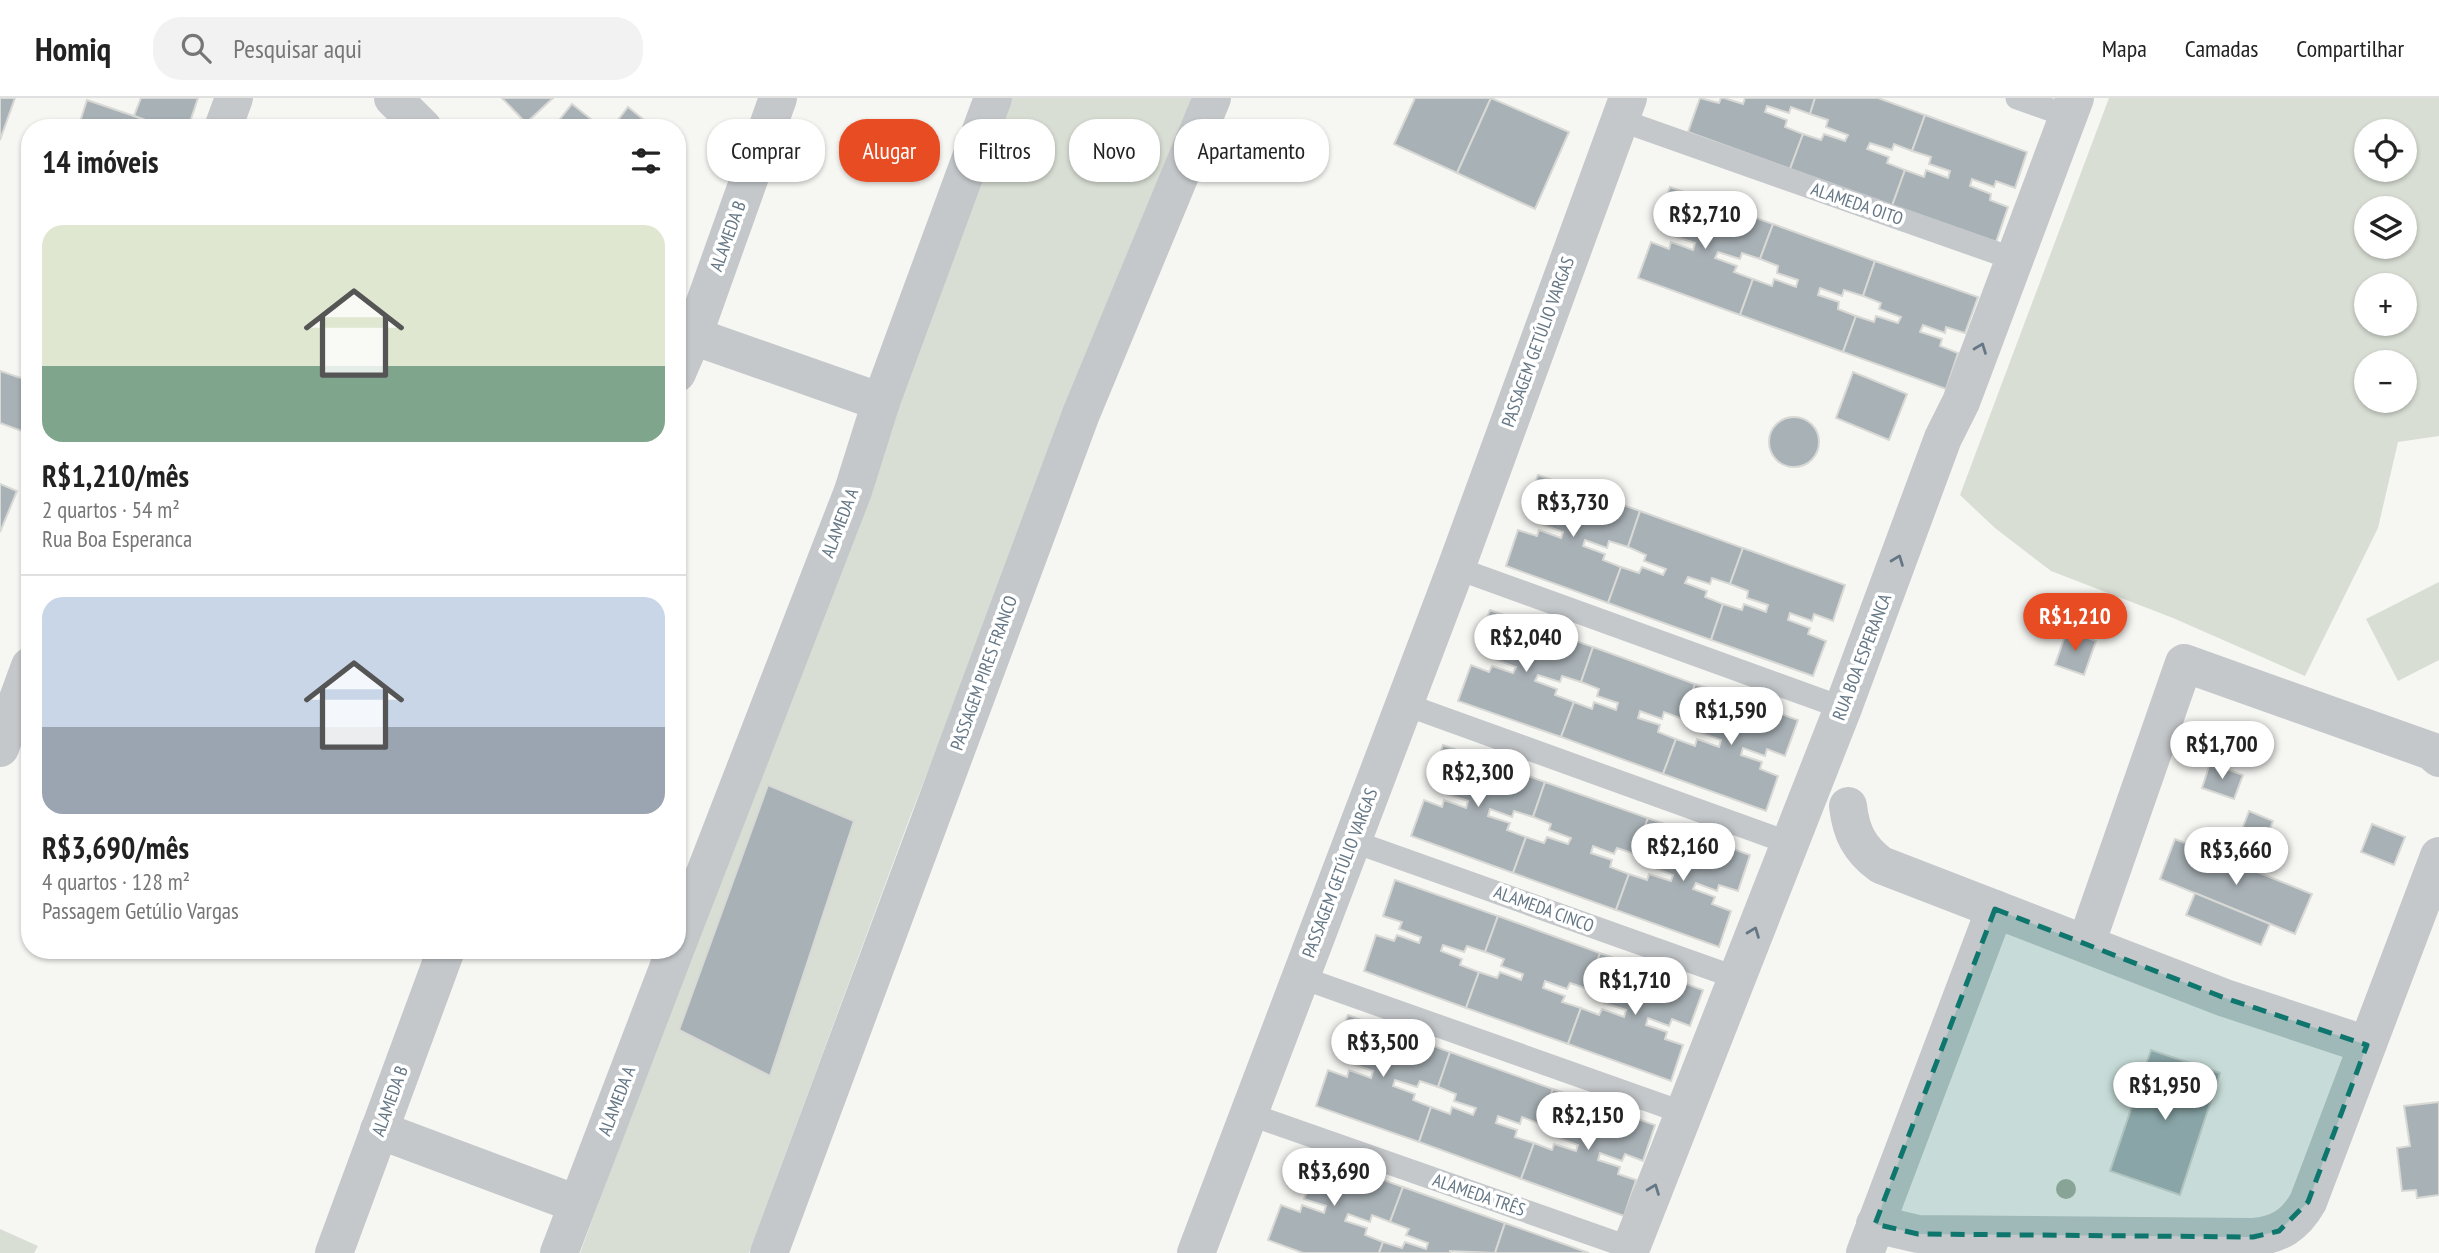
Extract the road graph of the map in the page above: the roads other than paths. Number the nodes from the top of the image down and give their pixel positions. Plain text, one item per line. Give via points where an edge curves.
1 (234, 98) edge
2 (393, 98) edge
3 (778, 98) edge
4 (993, 98) edge
5 (1212, 98) edge
6 (2017, 98) edge
7 (2072, 107) edge
8 (1624, 109) edge
9 (226, 119) edge
10 (414, 119) edge
11 (2014, 260) junction
12 (686, 328) edge
13 (686, 330) edge
14 (881, 402) junction
15 (1456, 568) junction
16 (21, 691) edge
17 (1404, 704) junction
18 (1843, 708) junction
19 (0, 748) edge
20 (2439, 758) edge
21 (1847, 806) dead end
22 (1352, 841) junction
23 (1789, 843) junction
24 (2439, 856) edge
25 (1995, 909) junction
26 (686, 922) edge
27 (2086, 944) junction
28 (443, 959) edge
29 (672, 959) edge
30 (1300, 977) junction
31 (1737, 978) junction
32 (2367, 1045) junction
33 (1249, 1114) junction
34 (1684, 1114) junction
35 (379, 1130) junction
36 (577, 1205) junction
37 (1870, 1238) edge
38 (1630, 1251) edge
39 (1198, 1252) edge
40 (334, 1253) edge
41 (559, 1253) edge
42 (769, 1253) edge

1 - 9 street
2 - 10 street
3 - 12 street, ALAMEDA B
4 - 14 street, ALAMEDA A
5 - 42 street, PASSAGEM PIRES FRANCO via 1081,414
6 - 7 lane
7 - 11 street, RUA BOA ESPERANCA
8 - 11 lane, ALAMEDA OITO
8 - 15 street, PASSAGEM GETÚLIO VARGAS
18 -> 11 street, RUA BOA ESPERANCA
13 - 14 street
14 - 26 street, ALAMEDA A via 853,491
15 - 17 street, PASSAGEM GETÚLIO VARGAS
15 - 18 lane
16 - 19 street
17 - 22 street, PASSAGEM GETÚLIO VARGAS
17 - 23 lane
18 - 23 street, RUA BOA ESPERANCA
20 - 27 street via 2431,751 2184,663
21 - 25 street via 1857,841 1881,865
22 - 30 street, PASSAGEM GETÚLIO VARGAS
22 - 31 lane, ALAMEDA CINCO
31 -> 23 street, RUA BOA ESPERANCA
24 - 32 street
25 - 27 street
25 - 37 street
27 - 32 street via 2225,998
28 - 35 street, ALAMEDA B
29 - 36 street, ALAMEDA A
30 - 33 street, PASSAGEM GETÚLIO VARGAS
30 - 34 lane
31 - 34 street, RUA BOA ESPERANCA
32 - 37 street via 2308,1202 2291,1225 2279,1231 2253,1237 1918,1234
33 - 38 lane, ALAMEDA TRÊS
33 - 39 street, PASSAGEM GETÚLIO VARGAS
38 -> 34 street, RUA BOA ESPERANCA
35 - 36 street
35 - 40 street, ALAMEDA B
36 - 41 street, ALAMEDA A

